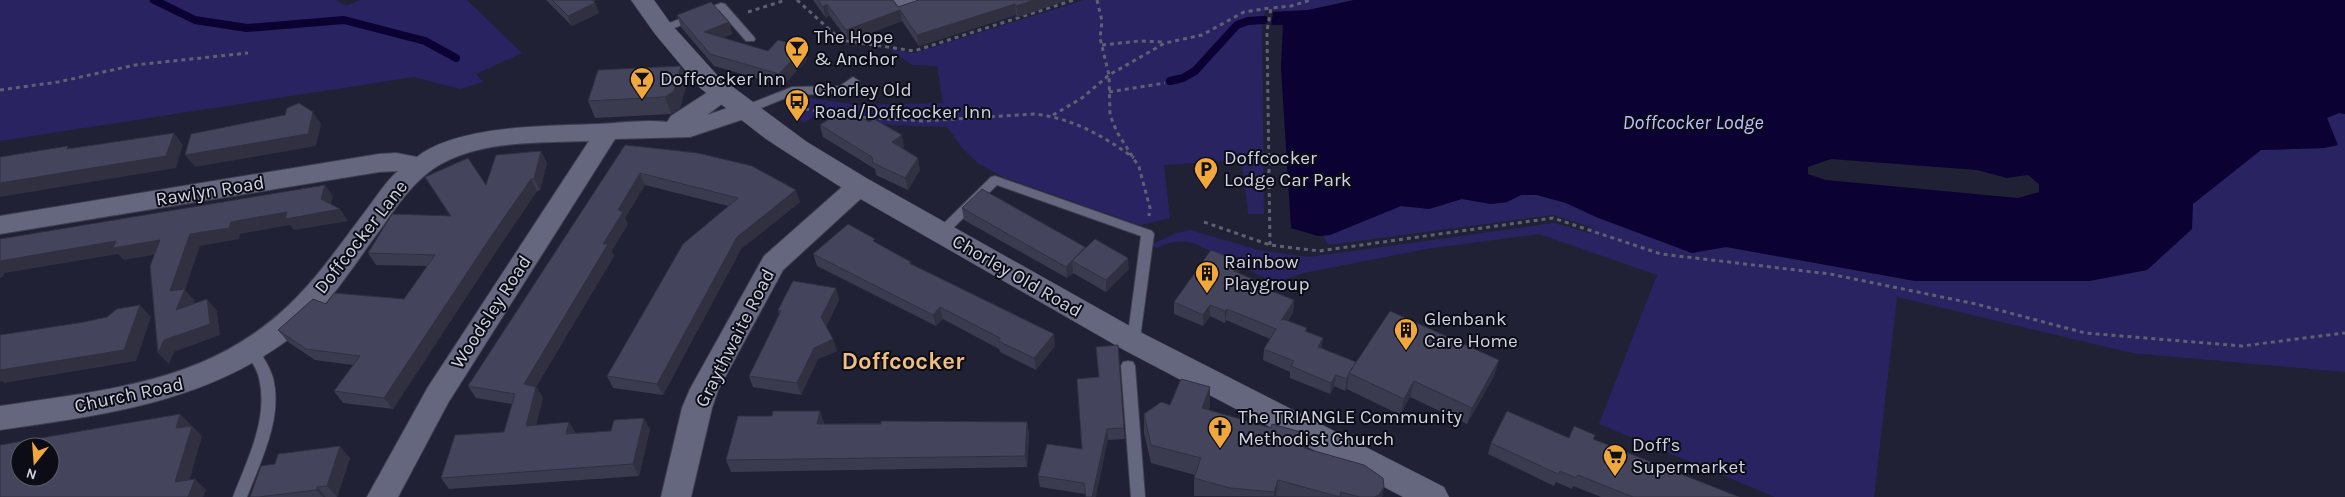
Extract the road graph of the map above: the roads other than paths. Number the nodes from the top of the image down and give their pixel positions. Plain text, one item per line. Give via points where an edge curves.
1 (642, 0) edge
2 (663, 29) junction
3 (750, 39) dead end
4 (853, 81) dead end
5 (722, 93) junction
6 (745, 110) junction
7 (659, 129) junction
8 (608, 131) junction
9 (421, 166) junction
10 (859, 186) junction
11 (0, 225) edge
12 (942, 233) junction
13 (252, 350) junction
14 (1131, 354) junction
15 (0, 418) edge
16 (240, 497) edge
17 (382, 497) edge
18 (676, 497) edge
19 (1138, 497) edge
20 (1433, 497) edge

1 - 2 main road, Chorley Old Road
2 - 3 lane via 721,6
2 - 5 main road, Chorley Old Road
4 - 6 lane via 843,90 792,91
5 - 6 main road, Chorley Old Road
5 - 7 street, Doffcocker Lane via 694,113
6 - 7 street, Doffcocker Lane via 690,129
6 - 10 main road, Chorley Old Road
7 - 8 street, Doffcocker Lane
8 - 9 street, Doffcocker Lane via 504,138 465,145 447,150
8 - 17 street, Woodsley Road via 438,394
9 - 11 street, Rawlyn Road via 379,163
9 - 13 street, Doffcocker Lane via 390,196 307,305
10 - 12 main road, Chorley Old Road
10 - 18 street, Graythwaite Road via 782,254 766,273 704,389
12 - 14 main road, Chorley Old Road
12 - 14 lane via 995,180 1148,234
13 - 15 street, Church Road via 197,380 163,391
13 - 16 lane via 266,378 268,402 265,426
14 - 19 lane
14 - 20 main road, Chorley Old Road

